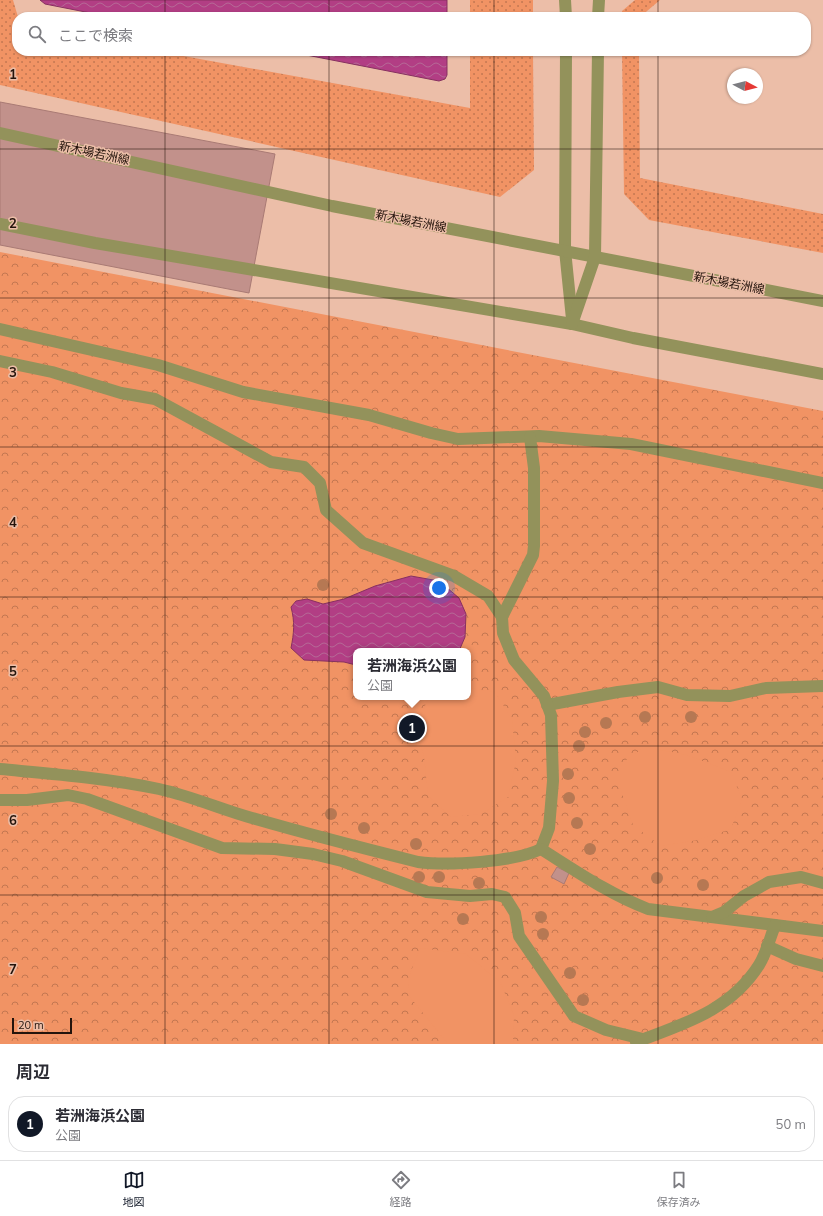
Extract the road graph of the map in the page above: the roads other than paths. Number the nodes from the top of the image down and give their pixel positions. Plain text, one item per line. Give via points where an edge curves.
1 (565, 0) edge
2 (599, 0) edge
3 (566, 12) edge
4 (598, 12) edge
5 (566, 56) edge
6 (598, 56) edge
7 (0, 133) edge
8 (0, 224) edge
9 (565, 250) junction
10 (596, 257) junction
11 (823, 301) edge
12 (572, 324) junction
13 (0, 329) edge
14 (0, 361) edge
15 (823, 374) edge
16 (530, 437) junction
17 (823, 483) edge
18 (502, 617) junction
19 (823, 686) edge
20 (547, 705) junction
21 (0, 769) edge
22 (0, 800) edge
23 (541, 849) junction
24 (823, 883) edge
25 (710, 918) junction
26 (775, 925) junction
27 (823, 931) edge
28 (767, 946) junction
29 (823, 966) edge
30 (643, 1039) junction
31 (630, 1044) edge

1 - 3 street
2 - 4 street
5 - 9 street
6 - 10 street
7 - 9 street, 新木場若洲線 via 332,206
8 - 12 street via 118,247
9 - 10 street, 新木場若洲線
9 - 12 street
10 - 11 street, 新木場若洲線
10 - 12 street
12 - 15 street
13 - 16 street via 158,365 243,392 369,415 431,434 458,439
14 - 18 street via 52,372 121,394 155,399 271,462 304,467 320,483 326,510 363,543 454,576 488,596
16 - 17 street via 631,444
16 - 18 street via 534,468 533,551
18 - 20 street via 503,633 514,660 544,696
19 - 20 street via 766,688 730,696 687,695 658,687
20 - 23 street via 553,733 553,782 549,828
21 - 23 street via 121,782 160,789 201,799 238,814 313,836 418,862 435,864 502,859 529,855
22 - 30 street via 27,800 68,794 222,848 274,849 313,854 342,861 427,892 470,896 492,894 504,897 515,913 519,936 574,1016 606,1030
23 - 25 street via 623,900 648,909
24 - 25 street via 801,877 769,882 744,896 724,912
25 - 26 street
26 - 27 street
26 - 28 street
28 - 29 street via 796,959
28 - 30 street via 753,974 725,1002 693,1020
30 - 31 street

